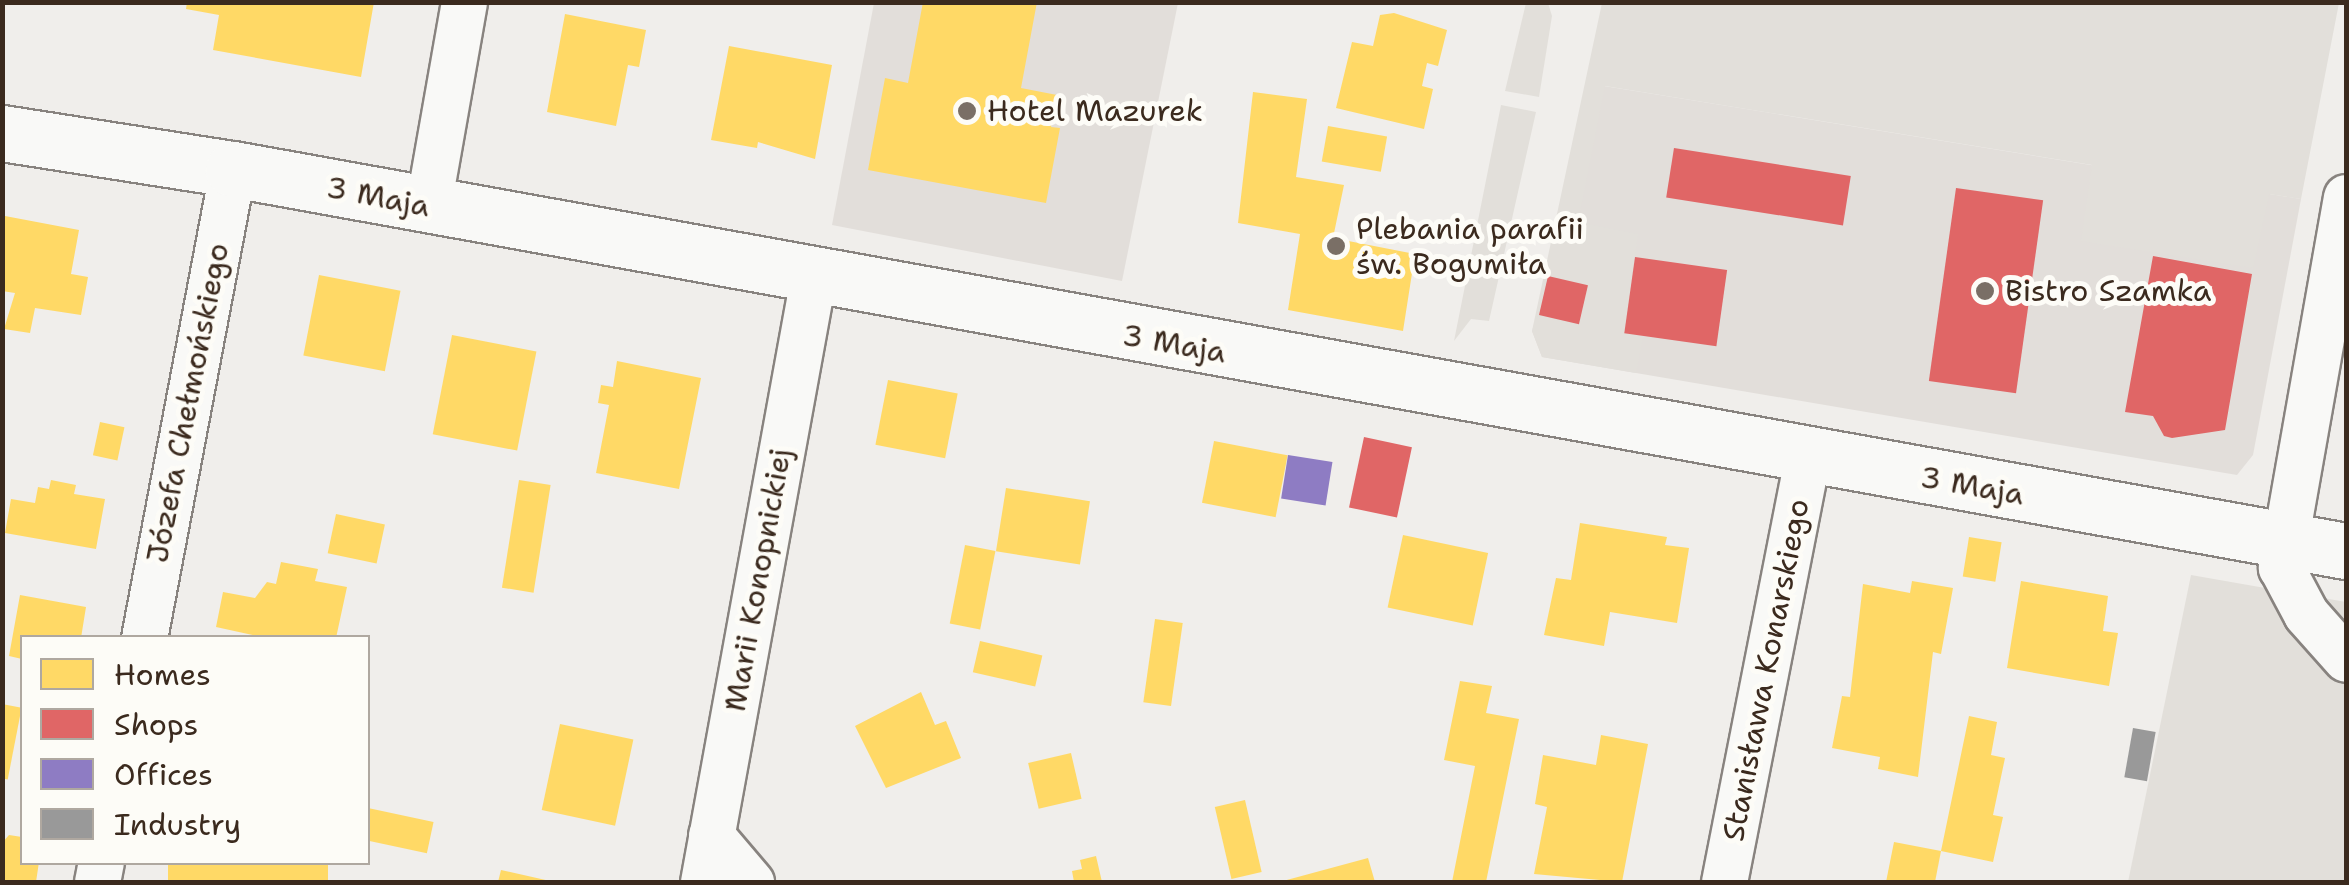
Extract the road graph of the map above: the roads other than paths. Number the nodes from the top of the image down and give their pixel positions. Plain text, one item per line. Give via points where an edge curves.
1 (464, 2) edge
2 (2, 133) edge
3 (233, 169) junction
4 (2346, 197) edge
5 (428, 206) junction
6 (813, 278) junction
7 (1807, 458) junction
8 (2284, 540) junction
9 (2346, 551) edge
10 (145, 635) edge
11 (2346, 659) edge
12 (711, 835) junction
13 (703, 882) edge
14 (751, 882) edge
15 (1724, 882) edge

1 - 5 street
2 - 3 street, 3 Maja
3 - 5 street, 3 Maja
3 - 10 street, Józefa Chełmońskiego
4 - 8 street
5 - 6 street, 3 Maja
6 - 7 street, 3 Maja
6 - 12 street, Marii Konopnickiej
7 - 8 street, 3 Maja
7 - 15 street, Stanisława Konarskiego
8 - 9 street, 3 Maja
8 - 11 street via 2282,577
12 - 13 street, Marii Konopnickiej
12 - 14 street

